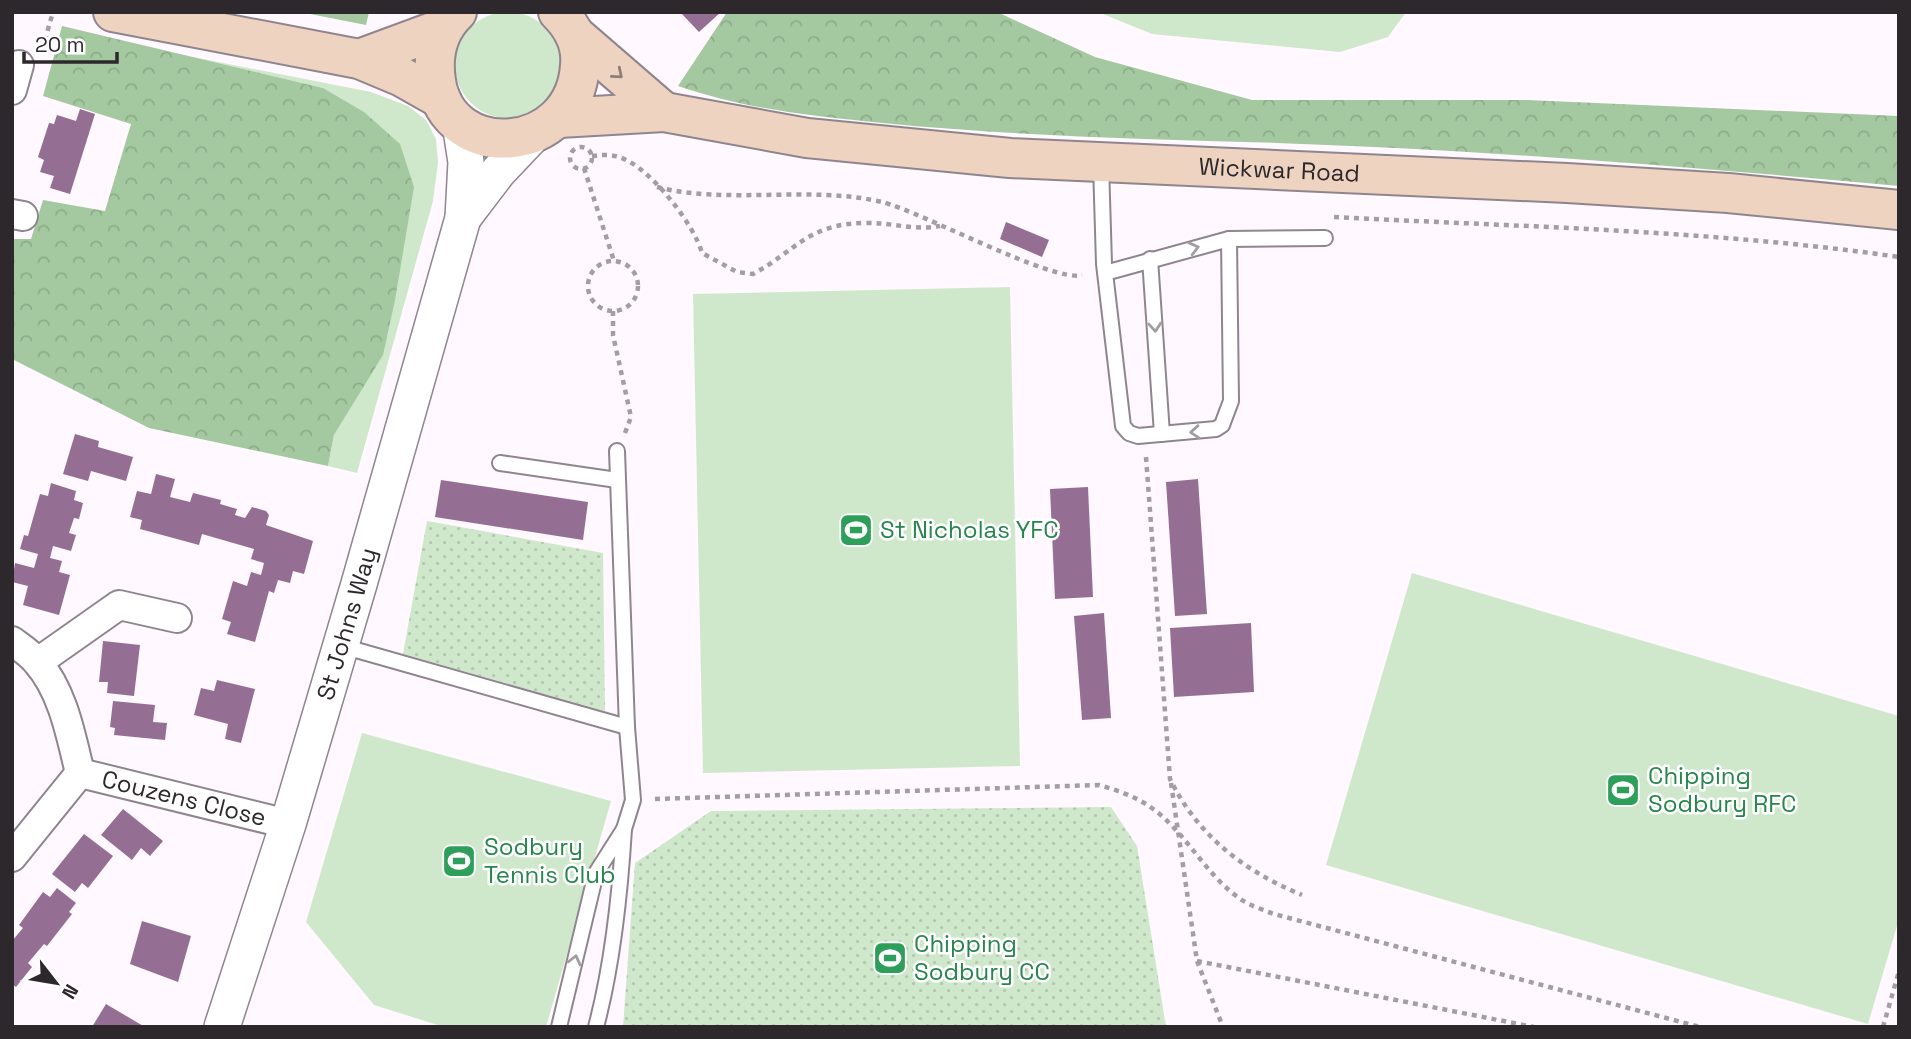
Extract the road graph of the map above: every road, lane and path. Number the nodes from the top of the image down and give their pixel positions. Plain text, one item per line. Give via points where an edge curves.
1 (113, 12) edge
2 (450, 20) edge
3 (566, 24) edge
4 (359, 59) junction
5 (450, 111) junction
6 (664, 112) junction
7 (546, 126) junction
8 (592, 156) junction
9 (1101, 163) junction
10 (584, 168) junction
11 (657, 187) junction
12 (1899, 210) edge
13 (1328, 216) dead end
14 (463, 218) junction
15 (941, 226) junction
16 (1325, 238) dead end
17 (1230, 239) junction
18 (1899, 257) edge
19 (1150, 259) junction
20 (614, 261) junction
21 (1105, 268) junction
22 (612, 311) junction
23 (1162, 434) junction
24 (1144, 435) junction
25 (617, 451) joint
26 (500, 463) dead end
27 (617, 480) junction
28 (177, 618) dead end
29 (12, 641) edge
30 (340, 646) junction
31 (38, 662) junction
32 (627, 727) junction
33 (80, 773) junction
34 (1170, 779) junction
35 (633, 800) junction
36 (288, 824) junction
37 (624, 829) junction
38 (1176, 829) junction
39 (12, 857) edge
40 (1302, 895) dead end
41 (1197, 961) junction
42 (1899, 971) edge
43 (222, 1027) edge
44 (559, 1027) edge
45 (596, 1027) edge
46 (1223, 1027) edge
47 (1534, 1027) edge
48 (1700, 1027) edge
49 (1883, 1027) edge

1 - 4 main road, Wickwar Road
2 - 4 main road
2 - 5 main road via 433,60
3 -> 6 main road, Wickwar Road
3 - 7 main road, Wickwar Road via 581,58 579,82 570,104
4 - 5 main road, Wickwar Road via 402,77
5 - 7 main road, Wickwar Road via 474,132 494,138
5 - 14 street, St Johns Way via 466,162
6 - 7 main road, Wickwar Road
6 - 9 main road, Wickwar Road via 858,144
7 - 14 street, St Johns Way via 498,172
8 - 10 path
8 - 10 path via 585,148 573,150 571,162
8 - 11 path via 619,157 635,165
9 - 12 main road, Wickwar Road via 1567,183
9 - 21 lane
10 - 20 path
11 - 15 path via 849,198 883,203
11 - 15 path via 697,234 702,253 737,272 753,274 807,235 836,227 865,223 919,230
13 - 18 path via 1678,234
14 - 30 street, St Johns Way
15 - 21 path via 1079,277
16 - 17 lane
19 -> 17 lane
17 -> 23 lane via 1228,410 1216,429
19 - 21 lane
19 -> 23 lane
20 - 22 path via 635,274 637,290 629,305
20 - 22 path via 593,271 588,285 592,300
21 - 24 lane via 1120,419 1126,431
22 - 25 path via 631,417
23 - 24 lane
24 - 34 path
25 - 27 lane
26 - 27 lane
27 - 32 lane
28 - 31 street via 119,605
29 - 31 street, Couzens Close
30 - 32 lane
30 - 36 street, St Johns Way
31 - 33 street, Couzens Close via 55,692
32 - 35 lane
33 - 36 street, Couzens Close
33 - 39 street, Couzens Close
34 - 38 path
34 - 40 path via 1184,808 1212,840 1249,870
35 - 37 lane
35 - 38 path via 1099,785 1128,794
36 - 43 street, St Johns Way
44 -> 37 lane via 596,873
37 - 45 lane via 604,997
38 - 41 path
38 - 48 path via 1234,895 1274,914
41 - 46 path
41 - 47 path
42 - 49 path

